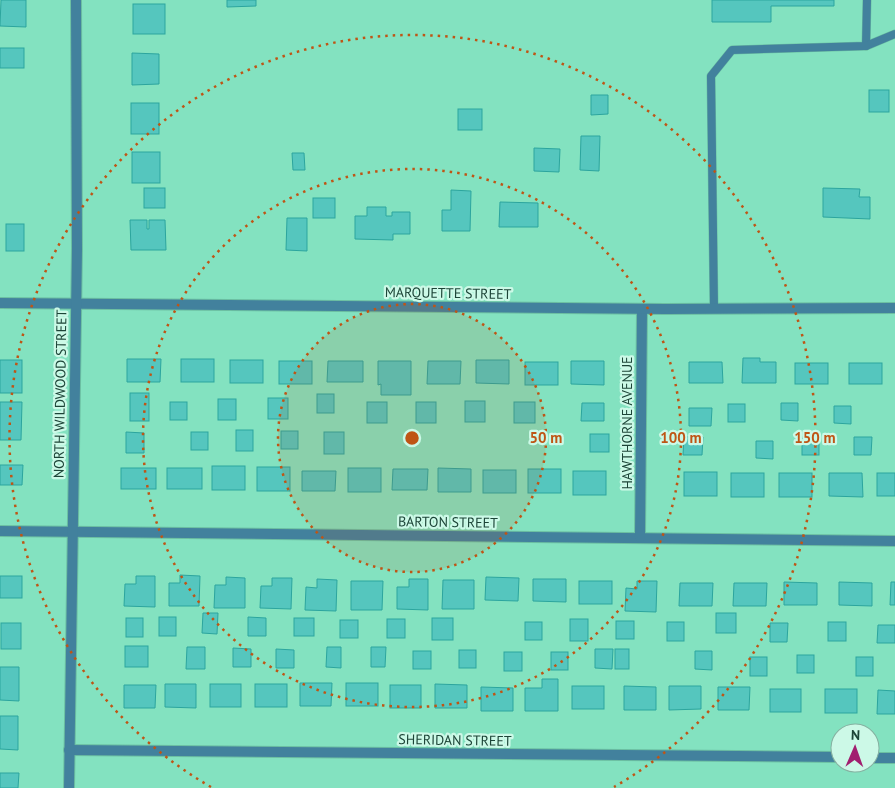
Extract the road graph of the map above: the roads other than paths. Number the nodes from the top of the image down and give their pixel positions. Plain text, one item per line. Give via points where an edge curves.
1 (76, 0) edge
2 (867, 0) edge
3 (895, 34) edge
4 (866, 46) junction
5 (0, 303) edge
6 (76, 303) junction
7 (895, 308) edge
8 (642, 309) junction
9 (714, 309) junction
10 (0, 531) edge
11 (72, 532) junction
12 (640, 537) junction
13 (895, 541) edge
14 (70, 750) junction
15 (830, 758) edge
16 (880, 758) edge
17 (895, 758) edge
18 (70, 788) edge

1 - 6 street, NORTH WILDWOOD STREET
2 - 4 lane
3 - 4 lane
4 - 9 lane via 732,50 711,76
5 - 6 street, MARQUETTE STREET
6 - 8 street, MARQUETTE STREET
6 - 11 street, NORTH WILDWOOD STREET
7 - 9 street, MARQUETTE STREET
8 - 9 street, MARQUETTE STREET
8 - 12 street, HAWTHORNE AVENUE
10 - 11 street, BARTON STREET
11 - 12 street, BARTON STREET
11 - 14 street, NORTH WILDWOOD STREET
12 - 13 street, BARTON STREET
14 - 15 street, SHERIDAN STREET
14 - 18 street, NORTH WILDWOOD STREET
16 - 17 street

